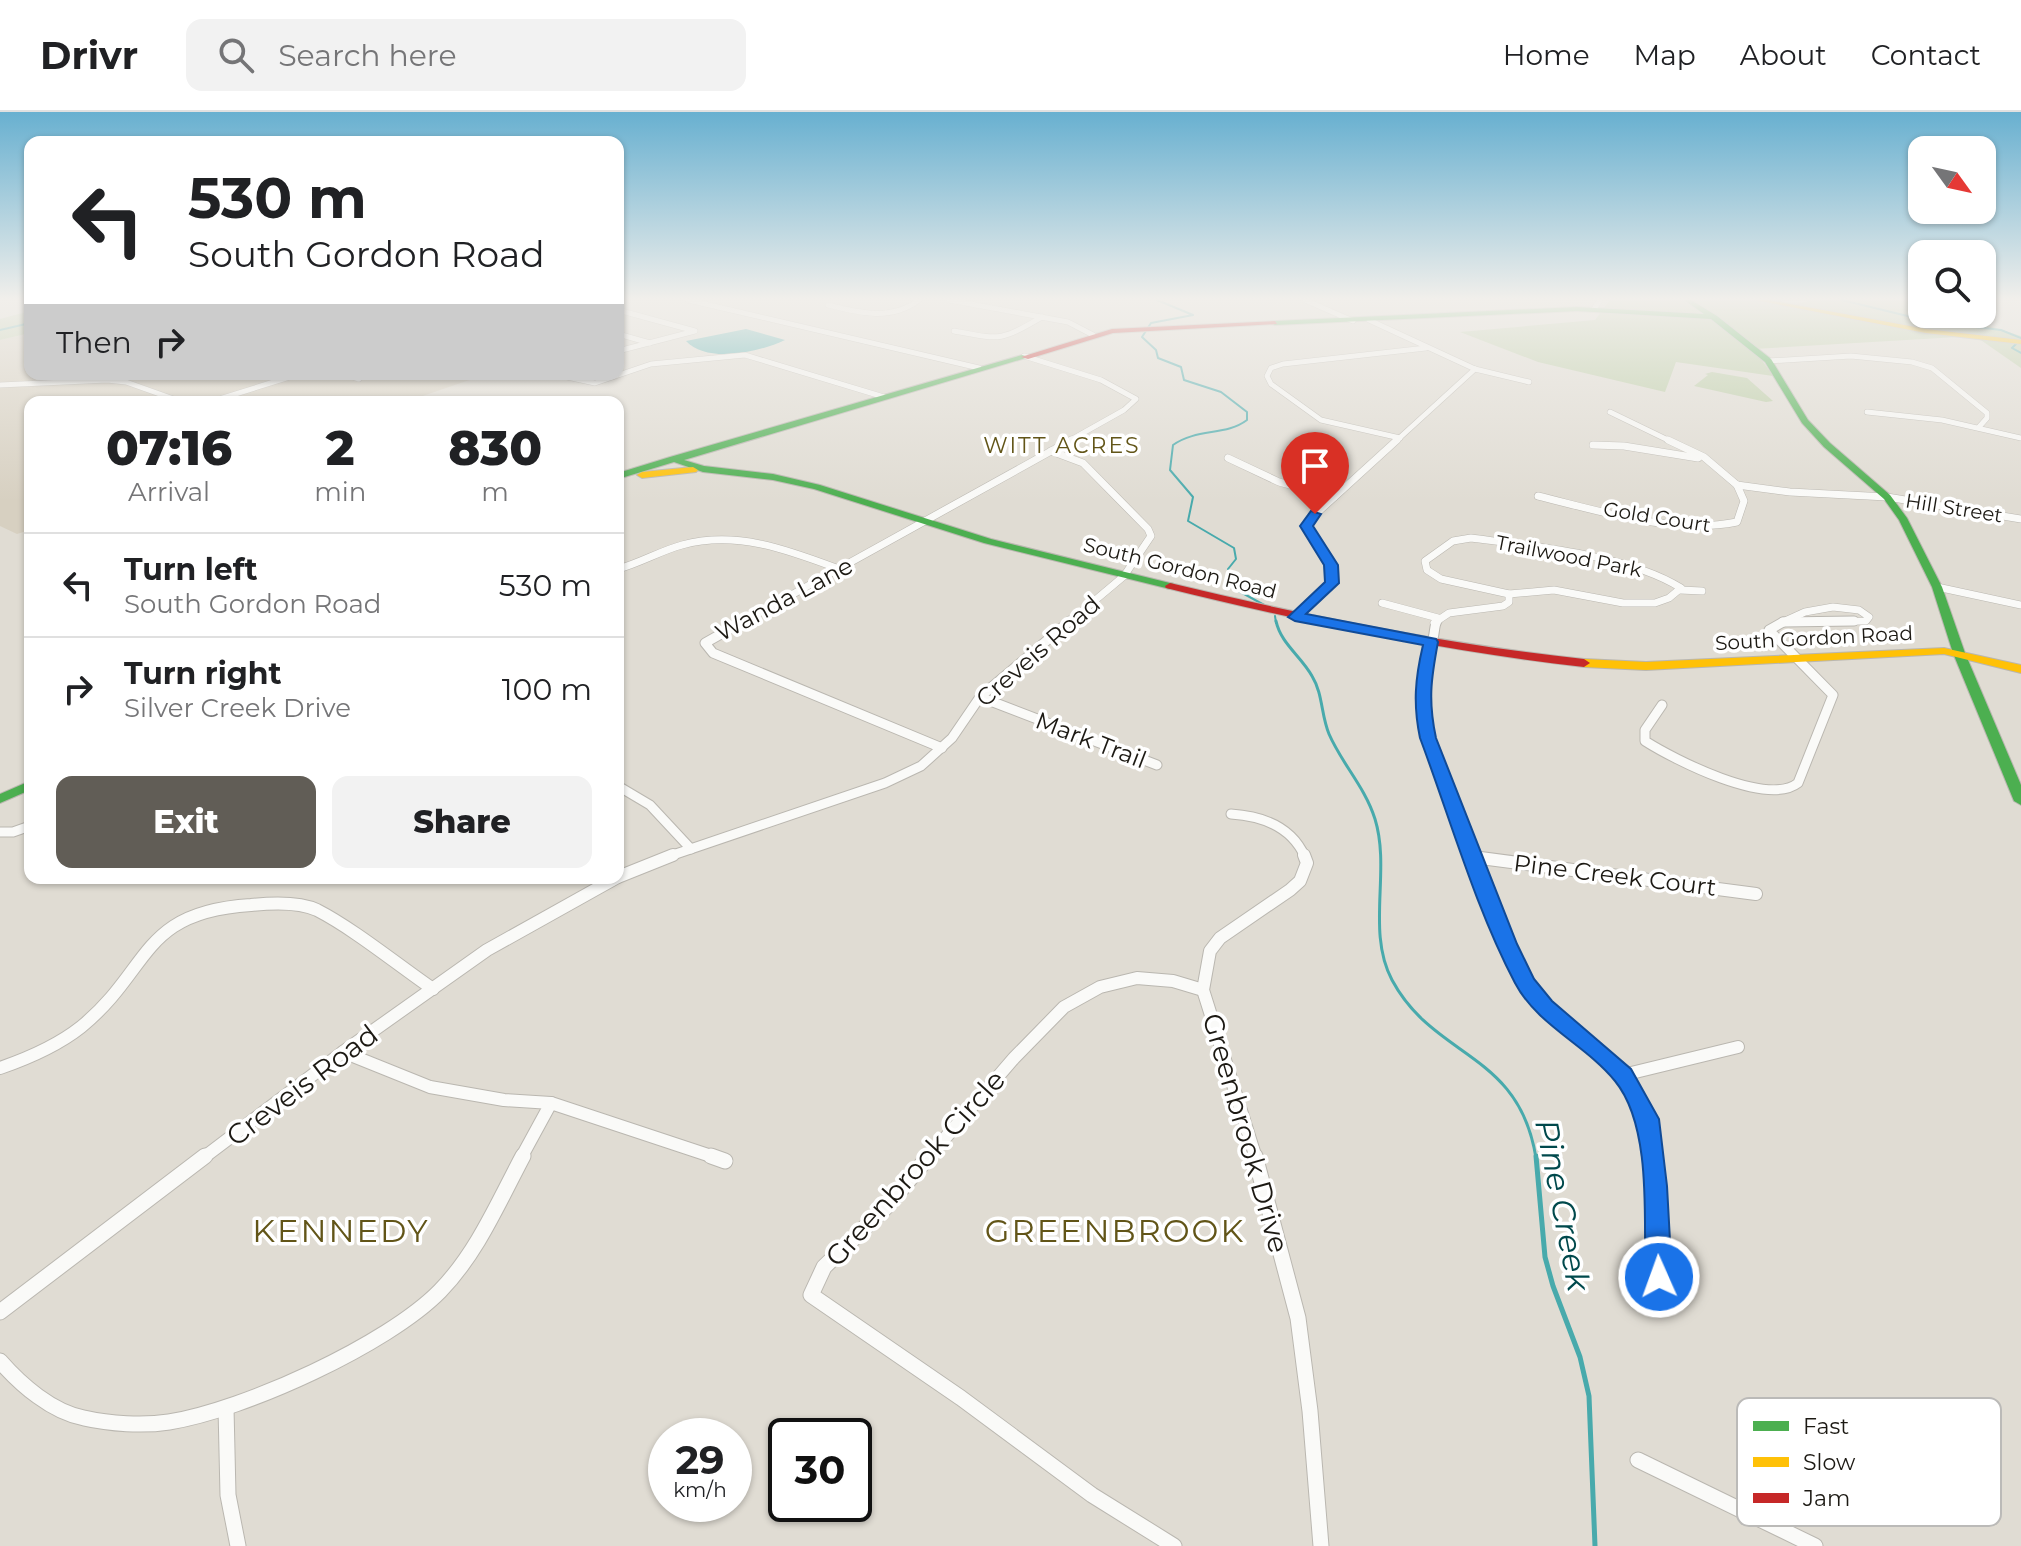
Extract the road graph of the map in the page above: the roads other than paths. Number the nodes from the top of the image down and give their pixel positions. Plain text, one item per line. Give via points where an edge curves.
1 (784, 367) edge
2 (974, 367) edge
3 (983, 367) edge
4 (1057, 367) edge
5 (1274, 367) edge
6 (1470, 367) edge
7 (1772, 367) edge
8 (1929, 367) edge
9 (979, 368) junction
10 (1475, 369) junction
11 (110, 380) edge
12 (110, 380) edge
13 (280, 380) edge
14 (581, 380) edge
15 (604, 380) edge
16 (1529, 382) dead end
17 (0, 385) edge
18 (166, 396) edge
19 (229, 396) edge
20 (884, 397) junction
21 (1610, 412) dead end
22 (1867, 412) dead end
23 (1979, 427) junction
24 (1400, 438) junction
25 (2021, 438) edge
26 (1593, 445) dead end
27 (1051, 451) junction
28 (1228, 458) dead end
29 (673, 459) junction
30 (1709, 461) junction
31 (703, 469) junction
32 (624, 475) edge
33 (624, 476) edge
34 (1737, 485) junction
35 (1538, 496) dead end
36 (1334, 497) junction
37 (1887, 497) junction
38 (2021, 519) edge
39 (925, 522) junction
40 (624, 567) edge
41 (839, 569) junction
42 (1124, 576) junction
43 (1937, 587) junction
44 (1680, 590) junction
45 (1702, 591) dead end
46 (1509, 594) junction
47 (1382, 603) dead end
48 (2021, 605) edge
49 (1295, 617) junction
50 (1438, 618) junction
51 (1782, 622) junction
52 (1431, 642) junction
53 (1959, 653) junction
54 (1796, 659) junction
55 (2021, 669) edge
56 (980, 697) junction
57 (1662, 705) dead end
58 (942, 748) junction
59 (1157, 765) dead end
60 (24, 788) edge
61 (624, 790) edge
62 (0, 799) edge
63 (2021, 801) edge
64 (1231, 814) dead end
65 (24, 828) edge
66 (0, 832) edge
67 (691, 849) junction
68 (1473, 857) junction
69 (624, 875) edge
70 (606, 884) edge
71 (1756, 894) dead end
72 (433, 989) junction
73 (1203, 990) junction
74 (1738, 1047) dead end
75 (343, 1052) junction
76 (0, 1068) edge
77 (1623, 1075) junction
78 (551, 1103) junction
79 (725, 1161) dead end
80 (1659, 1277) dead end
81 (0, 1312) edge
82 (0, 1361) edge
83 (226, 1408) junction
84 (1638, 1460) dead end
85 (1737, 1508) edge
86 (1774, 1526) edge
87 (238, 1546) edge
88 (1174, 1546) edge
89 (1321, 1546) edge
90 (1815, 1546) edge

1 - 20 street
2 - 9 street
3 - 9 street
4 - 27 street, Wanda Lane via 1136,399
5 - 24 street via 1267,376 1271,384 1321,420
6 - 10 street
7 - 37 street via 1805,421
8 - 23 street via 1987,413
9 - 20 street
10 - 16 street
10 - 24 street
11 - 18 street
12 - 17 street
13 - 19 street
14 - 15 street
20 - 29 street
21 - 30 street
22 - 23 street
23 - 25 street
24 - 36 street
26 - 30 street
27 - 39 street, Wanda Lane
27 - 42 street, Creveis Road via 1083,463 1148,529 1151,536 1145,549
28 - 36 street via 1279,482
29 - 31 street, South Gordon Road
29 - 32 street
30 - 34 street
31 - 33 street
31 - 39 street, South Gordon Road via 773,477
34 - 35 street, Gold Court via 1744,501 1737,522 1716,527
34 - 37 street, Hill Street
36 - 49 street via 1306,524 1331,565 1332,583
37 - 38 street, Hill Street
37 - 43 street
39 - 41 street, Wanda Lane
39 - 42 street, South Gordon Road
40 - 41 street via 684,544 729,538 765,543
41 - 58 street, Wanda Lane via 710,638 706,649
42 - 49 street, South Gordon Road
42 - 56 street, Creveis Road
43 - 48 street
43 - 53 street
44 - 45 street
44 - 46 street, Trailwood Park via 1644,605 1557,591
44 - 46 street, Trailwood Park via 1674,581 1597,559 1471,538 1453,541 1425,561 1427,570 1441,579
46 - 50 street, Trailwood Park via 1503,606
47 - 50 street
49 - 52 street, South Gordon Road
50 - 52 street
51 - 51 street via 1823,608 1861,610 1869,617
51 - 54 street via 1769,630
52 - 54 street, South Gordon Road via 1605,666
52 - 68 street via 1421,707 1435,762
53 - 54 street, South Gordon Road
53 - 55 street, South Gordon Road
53 - 63 street
54 - 57 street via 1833,695 1798,783 1785,791 1702,771 1659,751 1645,741 1645,730
56 - 58 street, Creveis Road
56 - 59 street, Mark Trail
58 - 67 street, Creveis Road via 893,779
60 - 62 street
61 - 67 street via 650,805
64 - 73 street, Greenbrook Drive via 1259,818 1286,831 1301,846 1307,863 1290,890 1220,938 1210,951
65 - 66 street
67 - 69 street, Creveis Road
68 - 71 street, Pine Creek Court
68 - 77 street via 1525,983
70 - 72 street, Creveis Road via 487,950
72 - 75 street, Creveis Road
72 - 76 street via 315,909 216,907 164,931 91,1018 57,1042
73 - 88 street, Greenbrook Circle via 1137,978 1084,993 1064,1007 887,1206 824,1267 811,1295 1092,1495
73 - 89 street, Greenbrook Drive via 1263,1182 1298,1318
74 - 77 street
75 - 78 street via 430,1087
75 - 81 street, Creveis Road
77 - 80 street via 1648,1119
78 - 79 street
78 - 83 street via 468,1259 438,1293 371,1341
82 - 83 street via 33,1392 81,1418 167,1422
83 - 87 street via 228,1495
84 - 85 street
86 - 90 street

